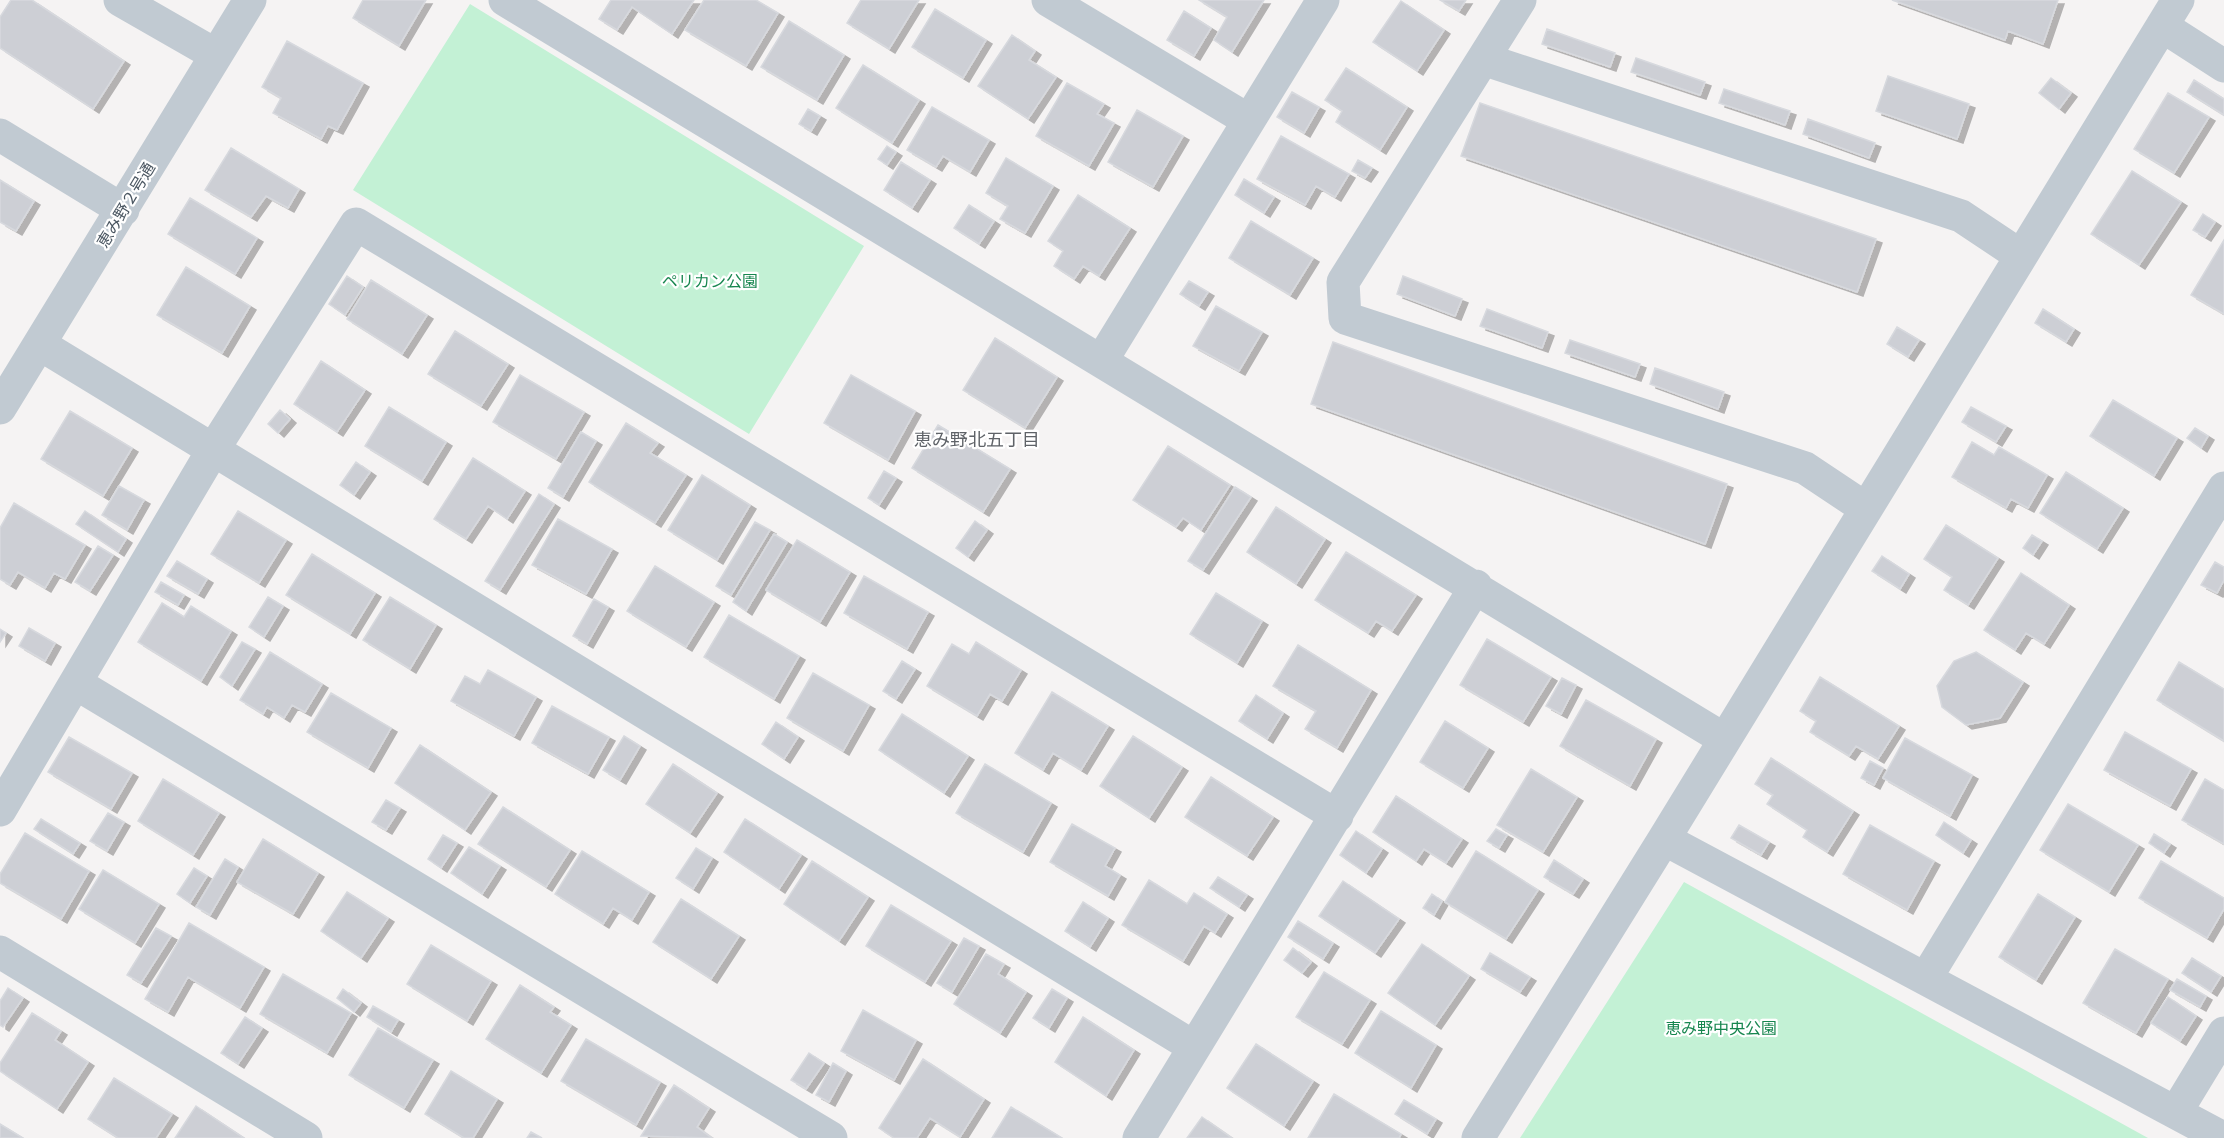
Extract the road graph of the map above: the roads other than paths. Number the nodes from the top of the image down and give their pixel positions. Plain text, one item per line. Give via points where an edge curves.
1 (120, 0) edge
2 (250, 0) edge
3 (505, 0) edge
4 (1048, 0) edge
5 (1323, 0) edge
6 (1520, 0) edge
7 (2170, 13) edge
8 (216, 56) junction
9 (1483, 58) junction
10 (2224, 66) edge
11 (1248, 120) junction
12 (0, 135) edge
13 (123, 210) junction
14 (2020, 256) junction
15 (41, 345) junction
16 (1102, 360) junction
17 (0, 408) edge
18 (213, 450) junction
19 (2224, 488) edge
20 (1865, 508) junction
21 (1476, 586) junction
22 (77, 684) junction
23 (1724, 739) junction
24 (0, 810) edge
25 (1337, 816) junction
26 (1664, 839) junction
27 (0, 952) edge
28 (1926, 978) junction
29 (2224, 1033) edge
30 (1194, 1047) junction
31 (2176, 1112) junction
32 (306, 1138) edge
33 (831, 1138) edge
34 (1139, 1138) edge
35 (1478, 1138) edge
36 (2223, 1138) edge

1 - 8 street
2 - 8 street, 恵み野２号通
3 - 16 street
4 - 11 street
5 - 11 street
6 - 9 street
7 - 10 street
7 - 14 street
8 - 13 street, 恵み野２号通
9 - 14 street via 1961,216
9 - 20 street via 1343,282 1345,318 1805,468
11 - 16 street
12 - 13 street
13 - 15 street, 恵み野２号通
14 - 20 street
15 - 17 street, 恵み野２号通
15 - 18 street
16 - 21 street
18 - 22 street
18 - 25 street via 356,224
18 - 30 street
19 - 28 street
20 - 23 street
21 - 23 street
21 - 25 street
22 - 24 street
22 - 33 street
23 - 26 street
25 - 30 street
26 - 28 street
26 - 35 street
27 - 32 street
28 - 31 street
29 - 31 street
30 - 34 street
31 - 36 street

